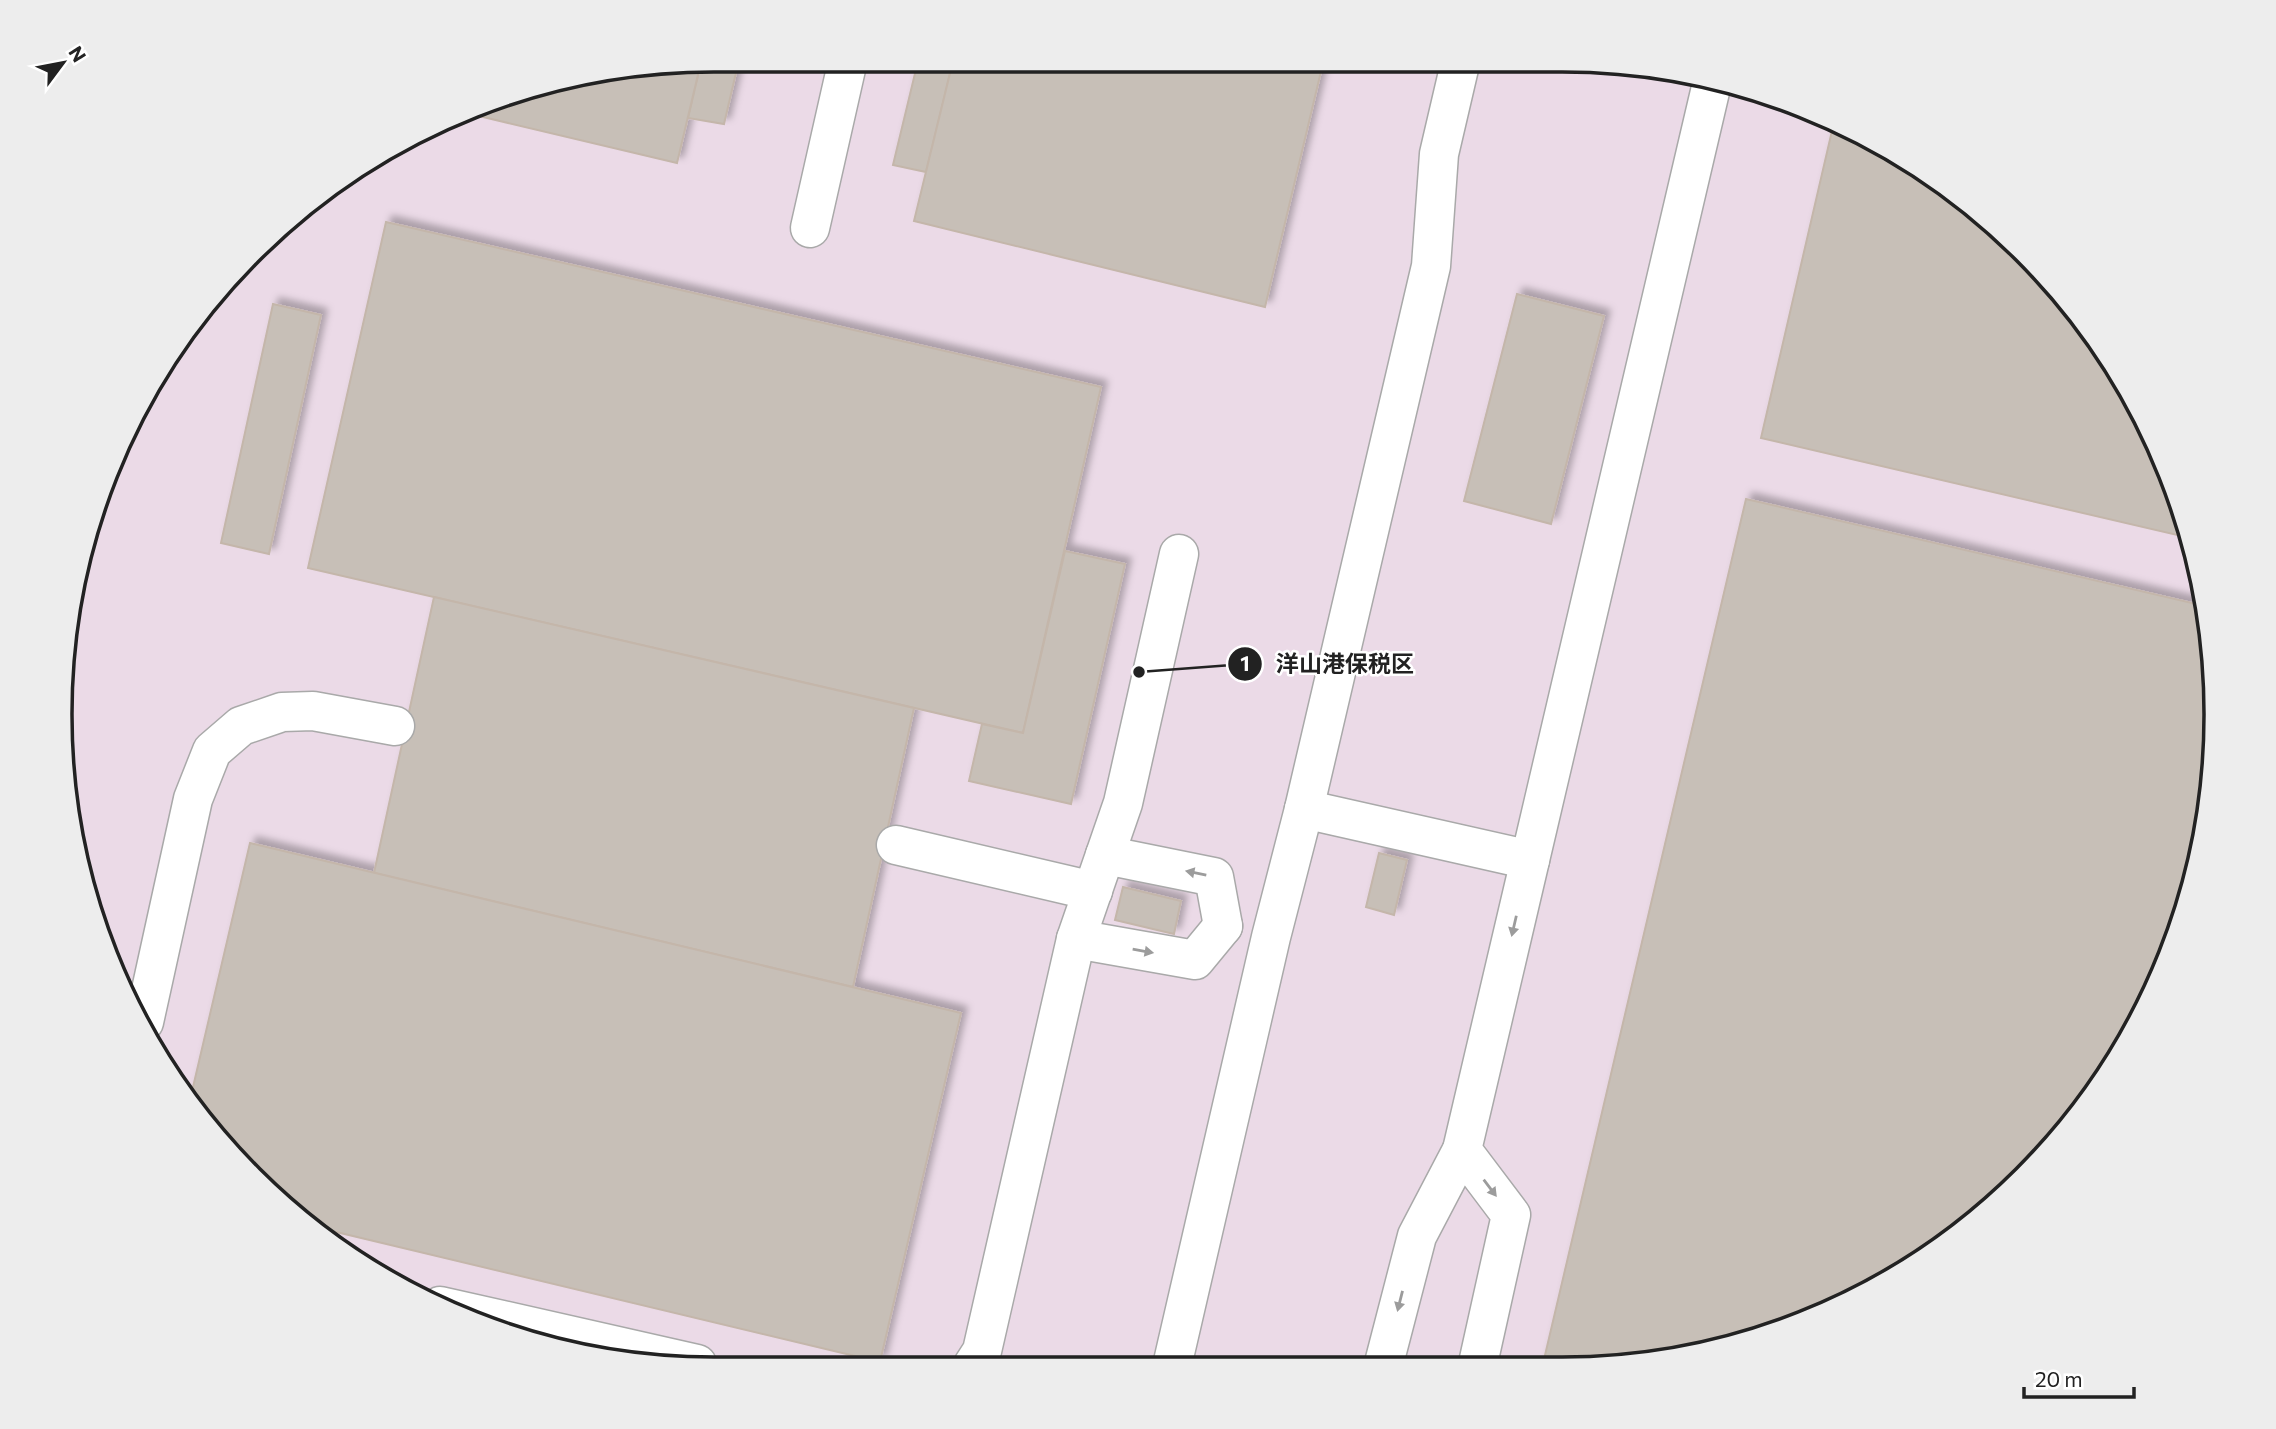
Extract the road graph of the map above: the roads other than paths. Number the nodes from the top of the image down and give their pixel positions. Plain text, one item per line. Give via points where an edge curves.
1 (845, 72) edge
2 (1458, 72) edge
3 (1710, 90) edge
4 (810, 228) dead end
5 (1180, 554) dead end
6 (395, 726) dead end
7 (1304, 809) junction
8 (897, 845) dead end
9 (1105, 855) junction
10 (1530, 860) junction
11 (1093, 891) junction
12 (1223, 926) junction
13 (1271, 937) junction
14 (1076, 939) junction
15 (146, 1014) edge
16 (1462, 1150) junction
17 (498, 1319) edge
18 (654, 1354) edge
19 (978, 1357) edge
20 (1174, 1357) edge
21 (1386, 1357) edge
22 (1479, 1357) edge

1 - 4 street
2 - 7 street via 1439,153 1431,266
3 - 10 street
5 - 9 street via 1123,803
6 - 15 street via 313,711 282,712 241,726 212,751 193,799
7 - 10 street
7 - 13 street
8 - 11 street
9 - 11 street
12 -> 9 street via 1214,877
10 -> 16 street
11 - 14 street
12 - 13 street
14 -> 12 street via 1195,960
13 - 20 street
14 - 19 street
16 -> 21 street via 1417,1236
16 -> 22 street via 1511,1215
17 - 18 street

